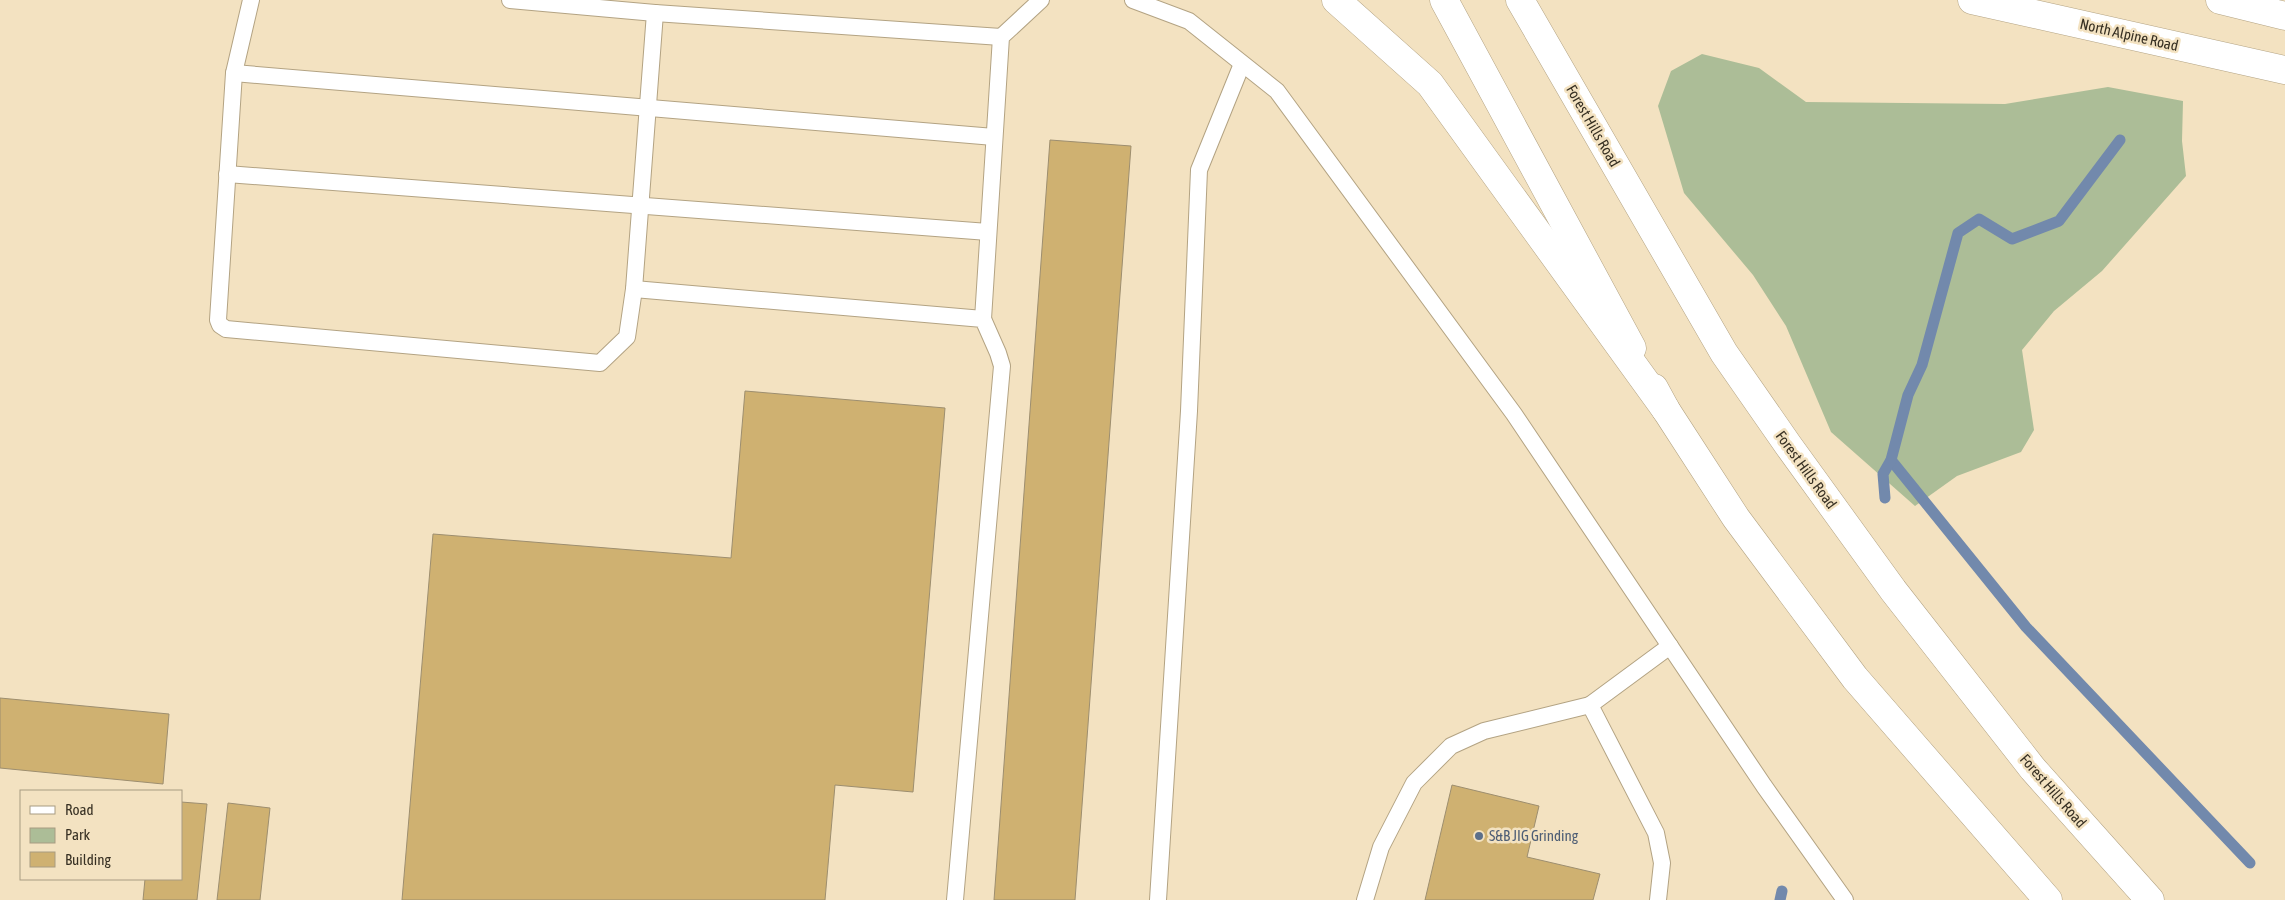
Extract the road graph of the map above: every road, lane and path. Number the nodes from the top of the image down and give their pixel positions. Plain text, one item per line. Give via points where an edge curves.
1 (251, 0) edge
2 (510, 0) edge
3 (1042, 0) edge
4 (1133, 0) edge
5 (1336, 0) edge
6 (1444, 0) edge
7 (1520, 0) edge
8 (1972, 0) edge
9 (2220, 0) edge
10 (655, 13) junction
11 (2285, 16) edge
12 (1001, 37) junction
13 (1242, 64) junction
14 (2285, 70) edge
15 (234, 73) junction
16 (648, 109) junction
17 (994, 138) junction
18 (227, 174) junction
19 (641, 206) junction
20 (988, 232) junction
21 (634, 289) junction
22 (983, 319) junction
23 (1666, 410) junction
24 (1670, 646) junction
25 (1590, 705) junction
26 (955, 900) edge
27 (1158, 900) edge
28 (1366, 900) edge
29 (1658, 900) edge
30 (1845, 900) edge
31 (2048, 900) edge
32 (2150, 900) edge

1 - 15 lane
2 - 10 lane
3 - 12 lane
4 - 13 lane via 1189,21
5 - 23 street via 1430,84
6 - 23 street
7 - 32 street, Forest Hills Road via 1724,353 1788,445 1893,590 2032,769
8 - 14 street, North Alpine Road
9 - 11 street
10 - 12 lane
10 - 16 lane
12 - 17 lane
13 - 24 lane via 1276,91 1445,320 1514,414
13 - 27 lane via 1199,170 1189,412
15 - 16 lane
15 - 18 lane
16 - 17 lane
16 - 19 lane
17 - 20 lane
18 - 19 lane
18 - 21 lane via 218,320 226,329 600,363 627,336
19 - 20 lane
19 - 21 lane
20 - 22 lane
21 - 22 lane
22 - 26 lane via 1002,366
23 - 31 street via 1736,518 1855,678
24 - 25 lane
24 - 30 lane
25 - 28 lane via 1484,731 1451,746 1414,783 1381,847
25 - 29 lane via 1656,833 1662,863

